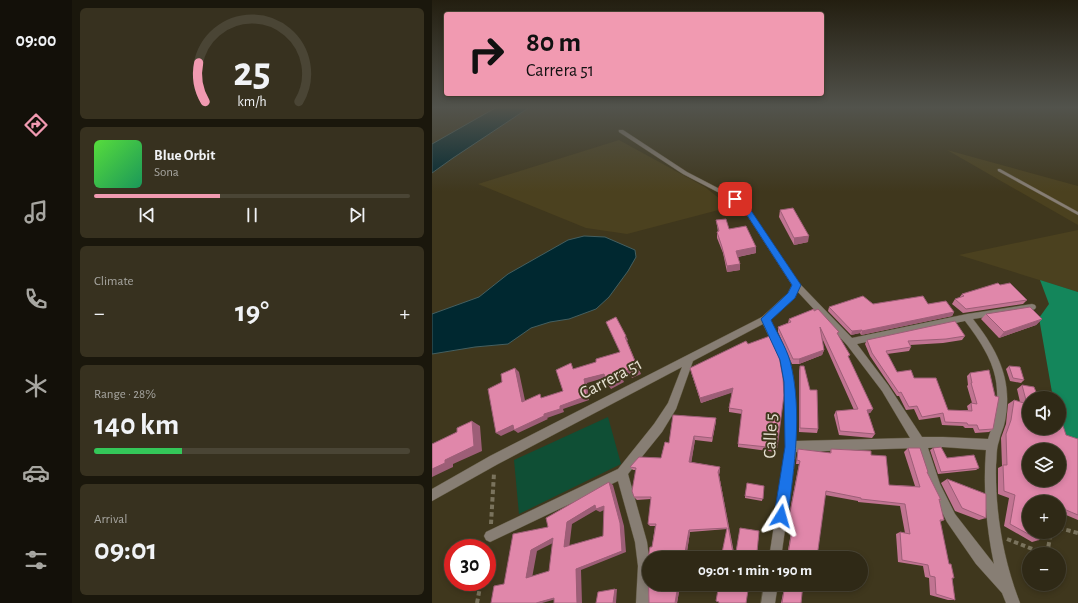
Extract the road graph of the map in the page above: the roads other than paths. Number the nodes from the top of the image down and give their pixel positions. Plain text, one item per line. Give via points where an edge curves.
1 (627, 135) edge
2 (999, 170) dead end
3 (1078, 214) edge
4 (796, 285) junction
5 (1032, 307) edge
6 (967, 317) junction
7 (766, 319) junction
8 (850, 342) junction
9 (690, 357) junction
10 (920, 444) junction
11 (992, 445) junction
12 (791, 447) junction
13 (622, 473) junction
14 (432, 495) edge
15 (490, 536) road end
16 (776, 551) edge
17 (1007, 588) junction
18 (770, 591) edge
19 (643, 603) edge
20 (768, 603) edge
21 (1013, 603) edge

1 - 4 street via 685,173 735,199 747,210
2 - 3 lane
4 - 7 street, Carrera 51 via 791,295
4 - 8 street
5 - 6 street
6 - 8 street
6 - 11 street via 992,350 1001,376 1000,420
7 - 9 street, Carrera 51
7 - 12 street, Calle 5 via 785,360 788,374
8 - 10 street via 885,388
9 - 13 street via 672,406
9 - 14 street, Carrera 51
10 - 11 street via 951,442
10 - 12 street
10 - 17 street via 950,518
11 - 17 street via 994,533
12 - 16 street, Calle 5
13 - 15 street
13 - 19 street via 641,542 644,566
17 - 21 street
18 - 20 street

